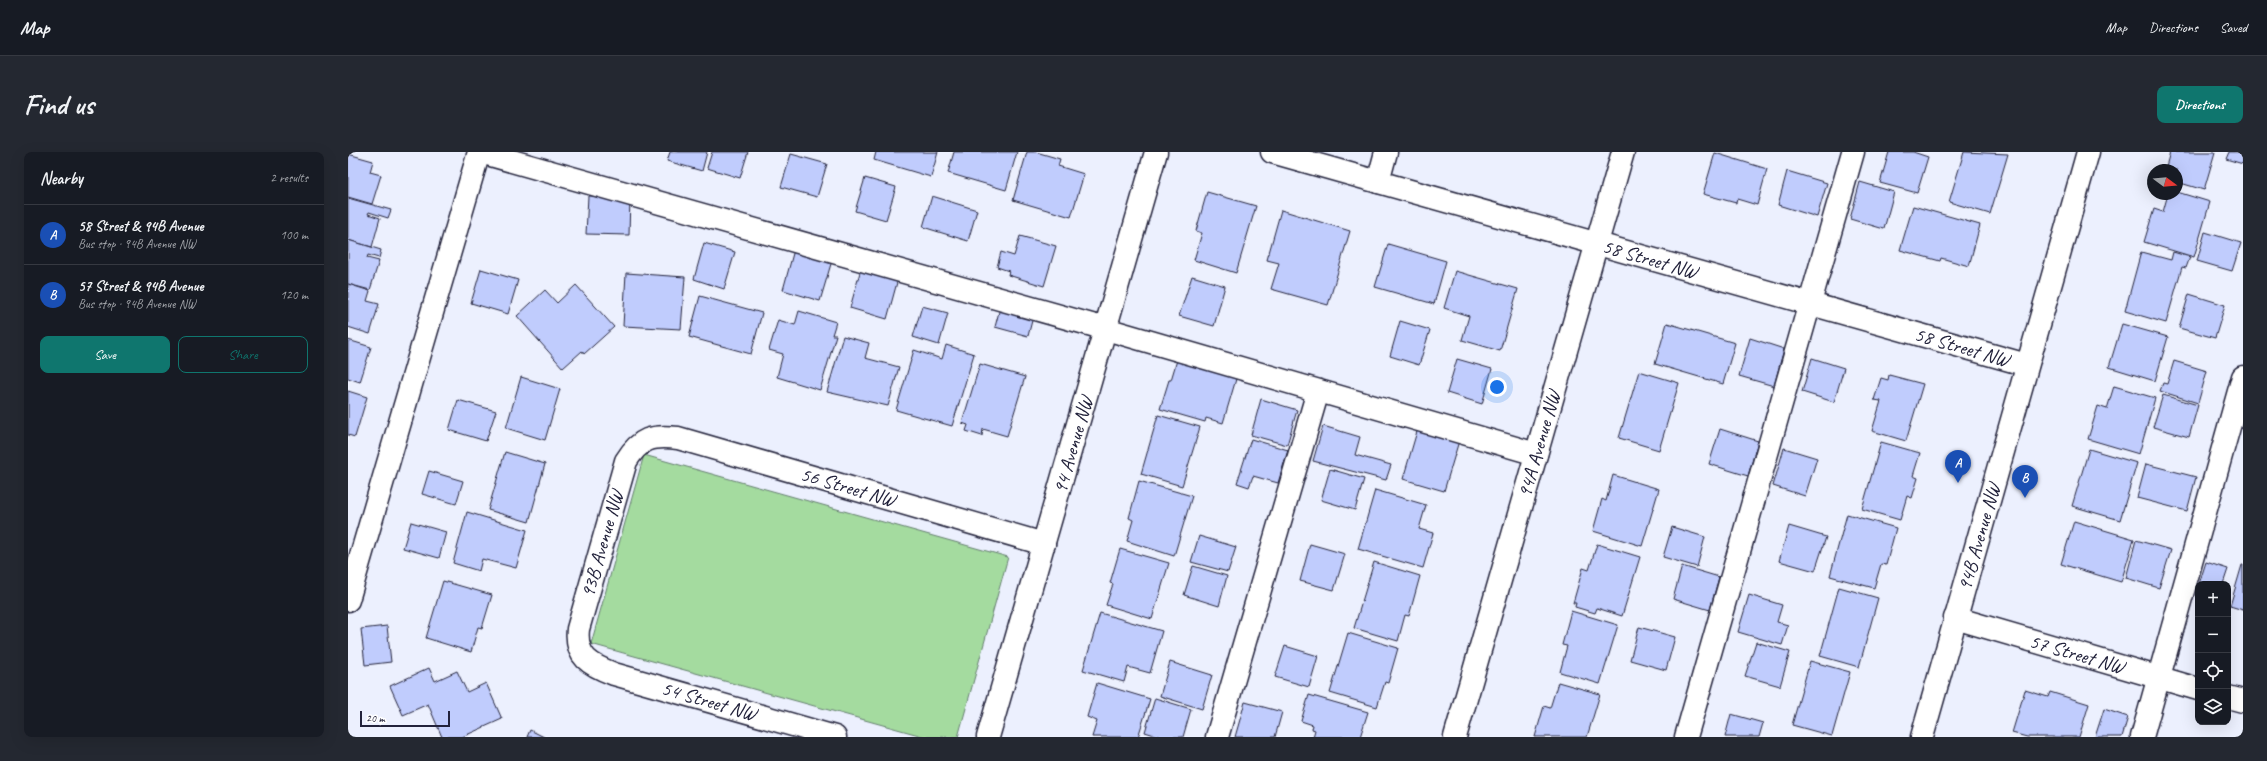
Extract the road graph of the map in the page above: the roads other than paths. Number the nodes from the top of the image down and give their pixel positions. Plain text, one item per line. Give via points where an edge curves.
1 (480, 152) edge
2 (1156, 152) edge
3 (1272, 152) edge
4 (1386, 152) edge
5 (1623, 152) edge
6 (1852, 152) edge
7 (2088, 152) edge
8 (1378, 182) junction
9 (1596, 244) junction
10 (1809, 304) junction
11 (1106, 329) junction
12 (2027, 365) junction
13 (2243, 377) edge
14 (1318, 391) junction
15 (650, 437) joint
16 (1536, 454) junction
17 (1044, 544) junction
18 (348, 600) edge
19 (1955, 618) junction
20 (585, 658) joint
21 (2158, 677) junction
22 (2195, 687) edge
23 (2231, 698) edge
24 (2243, 701) edge
25 (835, 737) edge
26 (988, 737) edge
27 (1217, 737) edge
28 (1455, 737) edge
29 (1686, 737) edge
30 (1922, 737) edge
31 (2142, 737) edge

1 - 11 street
1 - 18 street
2 - 11 street, 94 Avenue NW
3 - 8 street, 58 Street NW
4 - 8 street
5 - 9 street, 94A Avenue NW
6 - 10 street
7 - 12 street, 94B Avenue NW
8 - 9 street, 58 Street NW
9 - 10 street, 58 Street NW
9 - 16 street, 94A Avenue NW
10 - 12 street, 58 Street NW
10 - 29 street
11 - 14 street
11 - 17 street, 94 Avenue NW
12 - 19 street, 94B Avenue NW
13 - 21 street
14 - 16 street
14 - 27 street
15 - 17 street, 56 Street NW via 678,438
15 - 20 street, 93B Avenue NW via 631,452 626,461 578,629 579,651
16 - 28 street, 94A Avenue NW
17 - 26 street, 94 Avenue NW
19 - 21 street, 57 Street NW
19 - 30 street, 94B Avenue NW
20 - 25 street, 54 Street NW via 614,674
21 - 22 street, 57 Street NW
21 - 31 street
23 - 24 street

